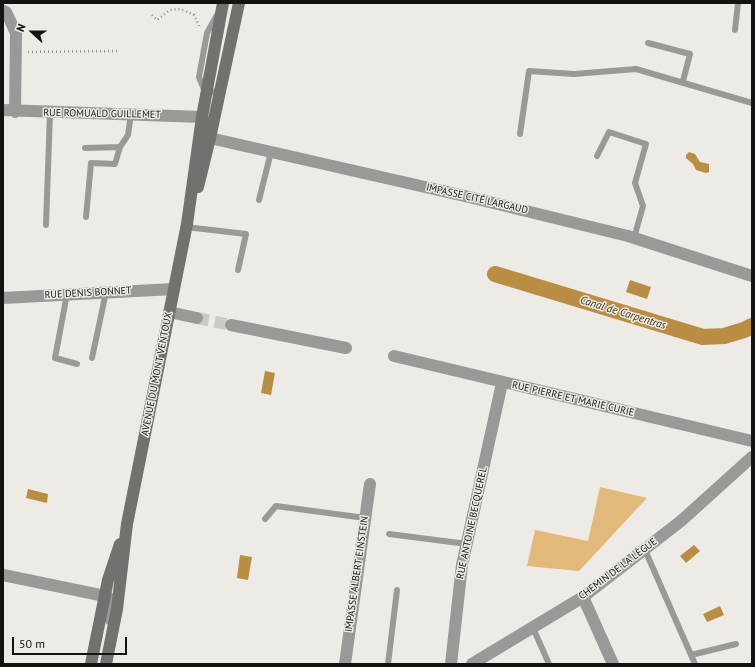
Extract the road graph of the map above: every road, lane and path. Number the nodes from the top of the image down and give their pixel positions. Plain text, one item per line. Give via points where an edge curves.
1 (239, 3) edge
2 (738, 3) edge
3 (223, 4) edge
4 (3, 11) edge
5 (152, 15) dead end
6 (200, 28) dead end
7 (735, 30) dead end
8 (648, 43) dead end
9 (119, 51) dead end
10 (15, 52) junction
11 (683, 81) junction
12 (220, 90) junction
13 (206, 94) junction
14 (752, 103) edge
15 (3, 110) edge
16 (15, 112) junction
17 (50, 113) junction
18 (131, 114) junction
19 (202, 117) junction
20 (520, 134) dead end
21 (205, 137) junction
22 (120, 147) junction
23 (85, 148) dead end
24 (271, 152) junction
25 (598, 156) dead end
26 (259, 200) dead end
27 (86, 217) dead end
28 (46, 225) dead end
29 (186, 226) junction
30 (634, 238) junction
31 (238, 270) dead end
32 (752, 276) edge
33 (174, 290) junction
34 (106, 292) junction
35 (67, 294) junction
36 (3, 298) edge
37 (170, 312) junction
38 (197, 318) tunnel mouth
39 (230, 325) tunnel mouth
40 (346, 348) dead end
41 (394, 356) dead end
42 (92, 358) dead end
43 (77, 364) dead end
44 (502, 383) junction
45 (752, 441) edge
46 (752, 457) edge
47 (370, 484) dead end
48 (365, 518) junction
49 (265, 519) dead end
50 (127, 524) junction
51 (389, 534) dead end
52 (467, 544) junction
53 (645, 550) junction
54 (3, 575) edge
55 (397, 590) dead end
56 (105, 596) junction
57 (583, 597) junction
58 (533, 628) junction
59 (736, 644) dead end
60 (109, 649) junction
61 (691, 655) junction
62 (91, 664) edge
63 (106, 664) edge
64 (345, 664) edge
65 (388, 664) edge
66 (451, 664) edge
67 (472, 664) edge
68 (549, 664) edge
69 (613, 664) edge
70 (695, 664) edge

1 - 12 main road, AVENUE DU MONT VENTOUX
2 - 7 lane
3 - 13 main road, AVENUE DU MONT VENTOUX
4 - 10 street via 6,12 16,33
5 - 6 path via 157,20 170,10 181,9 194,15
8 - 11 lane via 690,54
9 - 10 path
10 - 16 street
11 - 14 lane
11 - 20 lane via 636,68 574,74 529,71
12 - 13 lane
12 - 21 main road, AVENUE DU MONT VENTOUX
13 - 19 main road, AVENUE DU MONT VENTOUX
15 - 16 street, RUE ROMUALD GUILLEMET
16 - 17 street, RUE ROMUALD GUILLEMET
17 - 18 street, RUE ROMUALD GUILLEMET
17 - 28 lane
18 - 19 street, RUE ROMUALD GUILLEMET
18 - 22 lane via 128,134
19 - 21 main road, AVENUE DU MONT VENTOUX
21 - 24 street, IMPASSE CITÉ LARGAUD
21 - 29 main road, AVENUE DU MONT VENTOUX
21 - 29 main road, AVENUE DU MONT VENTOUX via 200,178
22 - 23 lane
22 - 27 lane via 114,164 91,163
24 - 26 lane
24 - 30 street, IMPASSE CITÉ LARGAUD
25 - 30 lane via 610,132 646,144 635,183 643,206
29 - 31 lane via 246,234
29 - 33 main road, AVENUE DU MONT VENTOUX
30 - 32 street, IMPASSE CITÉ LARGAUD
33 - 34 street, RUE DENIS BONNET
33 - 37 main road, AVENUE DU MONT VENTOUX
34 - 35 street, RUE DENIS BONNET
34 - 42 lane
35 - 36 street, RUE DENIS BONNET
35 - 43 lane via 55,358
37 - 38 street
37 - 50 main road, AVENUE DU MONT VENTOUX
39 - 40 street
41 - 44 street, RUE PIERRE ET MARIE CURIE
44 - 45 street, RUE PIERRE ET MARIE CURIE
44 - 52 street, RUE ANTOINE BECQUEREL
46 - 53 street, CHEMIN DE LA LÈGUE
47 - 48 street, IMPASSE ALBERT EINSTEIN
48 - 49 lane via 276,506
48 - 64 street, IMPASSE ALBERT EINSTEIN
50 - 56 main road, AVENUE DU MONT VENTOUX via 112,566
50 - 60 main road, AVENUE DU MONT VENTOUX via 117,609
51 - 52 lane
52 - 66 street, RUE ANTOINE BECQUEREL via 462,565
53 - 57 street, CHEMIN DE LA LÈGUE
53 - 61 lane
54 - 56 street
55 - 65 lane
56 - 60 street via 112,604
56 - 62 main road, AVENUE DU MONT VENTOUX
57 - 58 street, CHEMIN DE LA LÈGUE
57 - 69 street
58 - 67 street, CHEMIN DE LA LÈGUE
58 - 68 lane
59 - 61 lane
60 - 63 main road, AVENUE DU MONT VENTOUX
61 - 70 lane

